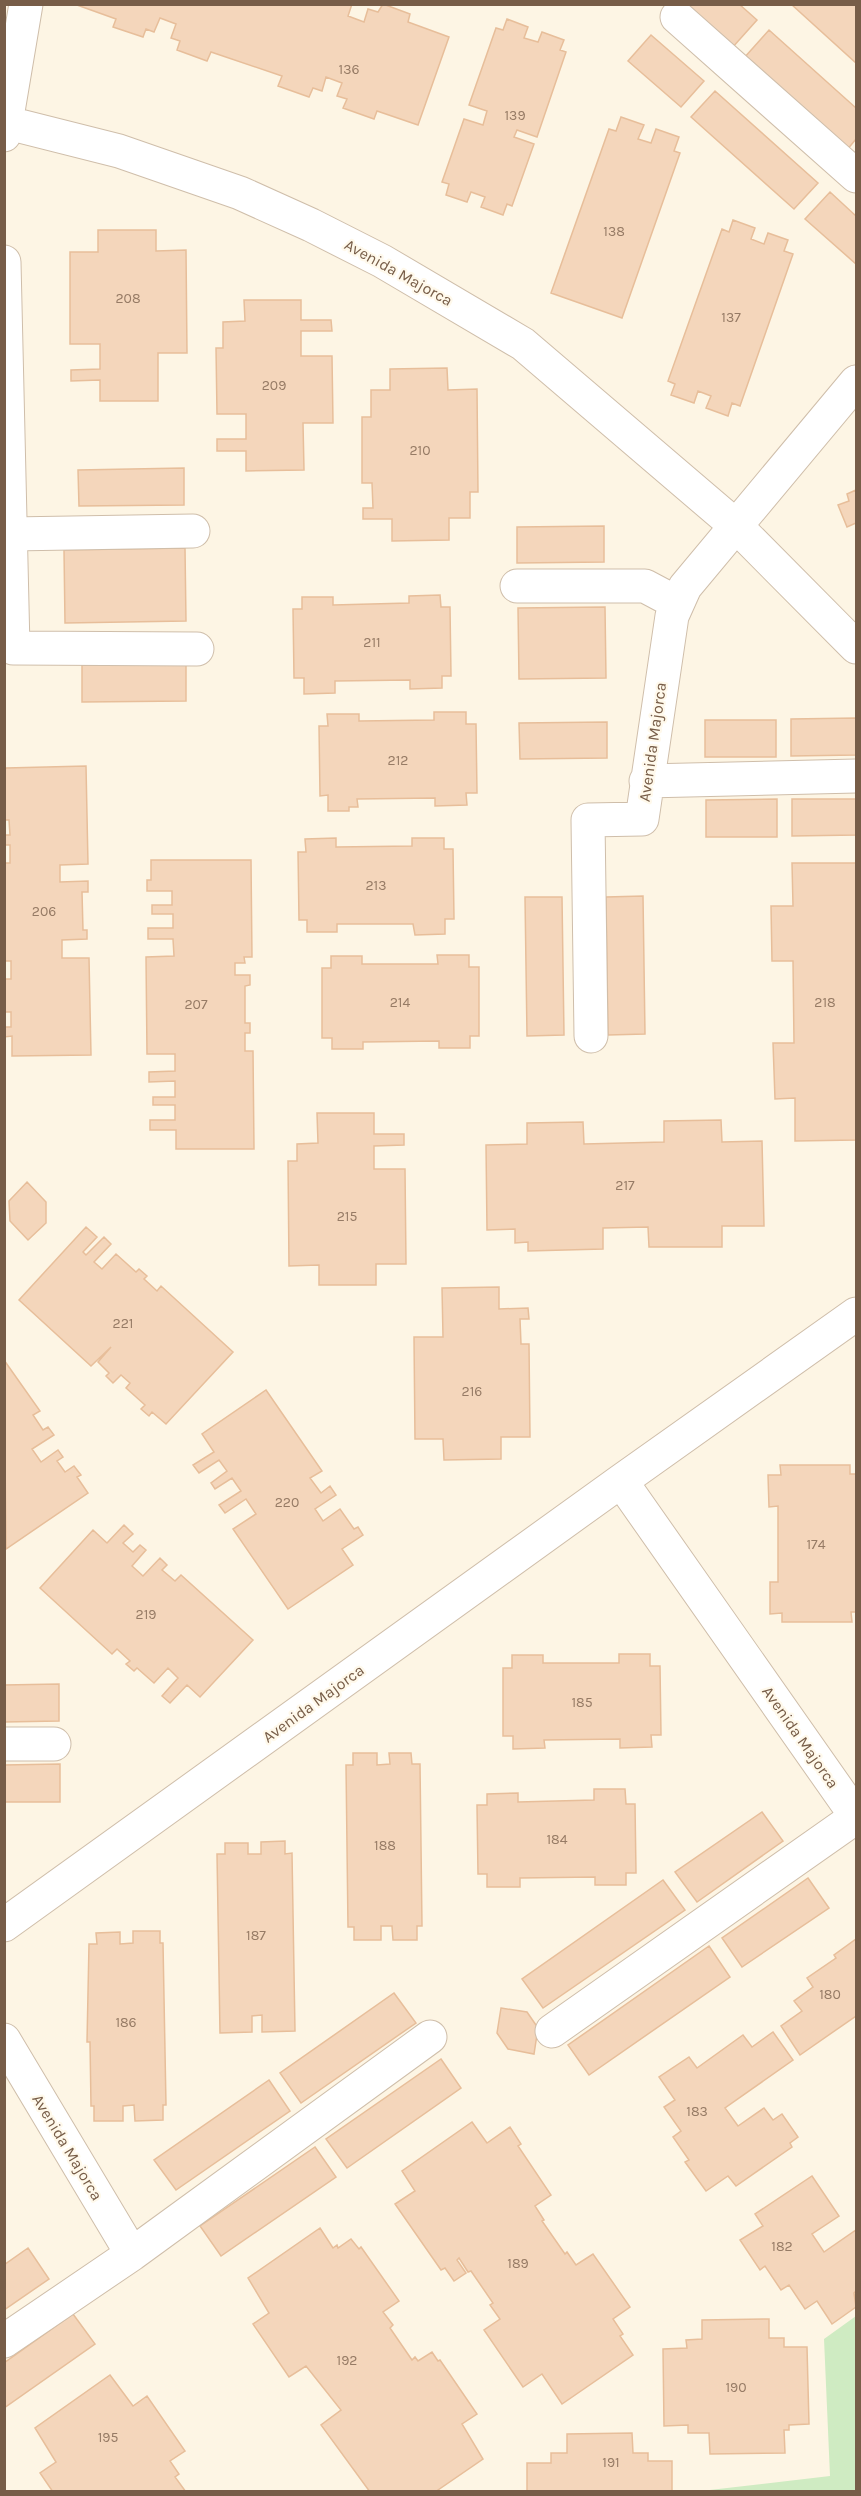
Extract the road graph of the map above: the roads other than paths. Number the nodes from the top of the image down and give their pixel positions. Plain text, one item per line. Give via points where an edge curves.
1 (26, 4) edge
2 (677, 17) dead end
3 (5, 126) edge
4 (856, 176) edge
5 (4, 262) edge
6 (856, 382) edge
7 (736, 526) junction
8 (193, 531) dead end
9 (11, 534) junction
10 (517, 586) dead end
11 (8, 588) edge
12 (677, 603) junction
13 (856, 647) edge
14 (196, 649) dead end
15 (856, 776) edge
16 (646, 781) junction
17 (591, 1036) dead end
18 (856, 1314) edge
19 (621, 1481) junction
20 (4, 1744) edge
21 (54, 1744) dead end
22 (856, 1816) edge
23 (4, 1925) edge
24 (552, 2031) dead end
25 (430, 2037) dead end
26 (4, 2040) edge
27 (132, 2254) junction
28 (4, 2341) edge

1 - 3 street, Avenida Majorca
2 - 4 street
3 - 7 street, Avenida Majorca via 119,152 240,193 382,261 523,344
5 - 9 street
6 - 7 street, Avenida Majorca
7 - 12 street, Avenida Majorca via 685,586
7 - 13 street, Avenida Majorca
8 - 9 street
9 - 11 street
10 - 12 street via 645,586
11 - 14 street via 13,648
12 - 16 street, Avenida Majorca
15 - 16 street
16 - 17 street, Avenida Majorca via 642,819 588,820
18 - 19 street, Avenida Majorca
19 - 22 street, Avenida Majorca
19 - 23 street, Avenida Majorca
20 - 21 street
22 - 24 street
25 - 27 street
26 - 27 street, Avenida Majorca
27 - 28 street

